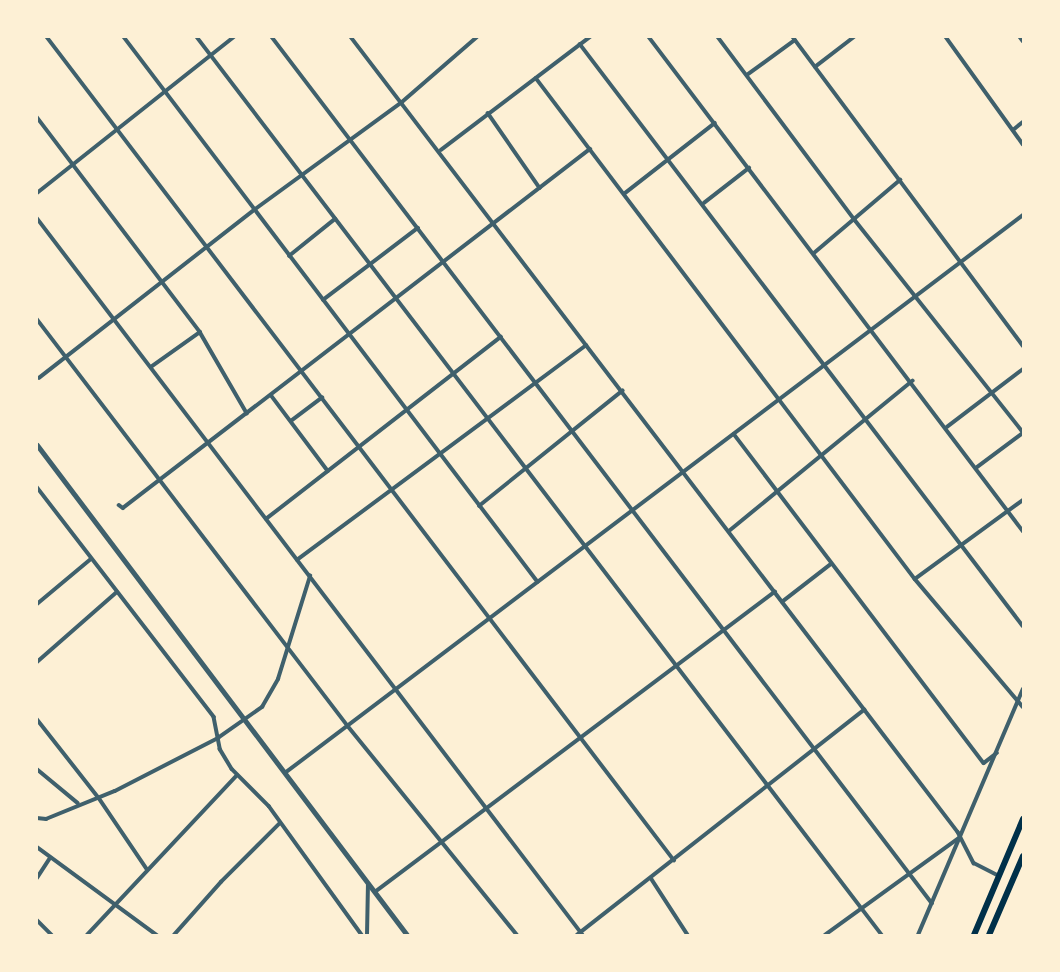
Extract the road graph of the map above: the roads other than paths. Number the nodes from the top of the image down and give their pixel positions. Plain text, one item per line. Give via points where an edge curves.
1 (47, 37) edge
2 (124, 37) edge
3 (197, 37) edge
4 (234, 37) edge
5 (272, 37) edge
6 (351, 37) edge
7 (477, 37) edge
8 (590, 37) edge
9 (649, 37) edge
10 (718, 37) edge
11 (854, 37) edge
12 (946, 37) edge
13 (1020, 37) edge
14 (794, 38) edge
15 (1023, 41) edge
16 (580, 44) junction
17 (211, 55) junction
18 (815, 66) junction
19 (747, 75) junction
20 (536, 78) junction
21 (166, 91) junction
22 (402, 102) junction
23 (488, 114) junction
24 (37, 117) edge
25 (1023, 122) edge
26 (715, 123) junction
27 (117, 129) junction
28 (1013, 130) junction
29 (351, 140) junction
30 (1023, 144) edge
31 (590, 149) junction
32 (440, 150) junction
33 (669, 159) junction
34 (73, 164) junction
35 (750, 168) junction
36 (302, 176) junction
37 (900, 180) junction
38 (540, 188) junction
39 (37, 192) edge
40 (624, 194) junction
41 (704, 203) junction
42 (254, 210) junction
43 (1023, 215) edge
44 (37, 218) edge
45 (335, 219) junction
46 (855, 220) junction
47 (494, 223) junction
48 (418, 228) junction
49 (206, 247) junction
50 (814, 253) junction
51 (289, 256) junction
52 (444, 262) junction
53 (962, 263) junction
54 (370, 265) junction
55 (162, 281) junction
56 (918, 296) junction
57 (396, 299) junction
58 (323, 300) junction
59 (114, 318) junction
60 (37, 319) edge
61 (870, 331) junction
62 (200, 332) junction
63 (349, 335) junction
64 (501, 337) junction
65 (586, 345) junction
66 (1023, 346) edge
67 (66, 356) junction
68 (826, 364) junction
69 (151, 368) junction
70 (1023, 369) edge
71 (301, 371) junction
72 (453, 374) junction
73 (39, 378) dead end
74 (912, 382) junction
75 (536, 383) junction
76 (622, 391) junction
77 (992, 392) junction
78 (271, 395) junction
79 (322, 398) junction
80 (780, 398) junction
81 (406, 410) junction
82 (247, 413) junction
83 (867, 418) junction
84 (487, 419) junction
85 (291, 421) junction
86 (946, 428) junction
87 (573, 432) junction
88 (1023, 433) edge
89 (734, 434) junction
90 (208, 443) junction
91 (37, 445) edge
92 (359, 447) junction
93 (822, 454) junction
94 (440, 455) junction
95 (976, 468) junction
96 (526, 470) junction
97 (328, 471) junction
98 (684, 472) junction
99 (161, 479) junction
100 (37, 487) edge
101 (391, 490) junction
102 (777, 491) junction
103 (1023, 499) edge
104 (119, 505) dead end
105 (479, 506) junction
106 (633, 510) junction
107 (1008, 511) junction
108 (266, 519) junction
109 (728, 531) junction
110 (1023, 531) edge
111 (963, 544) junction
112 (584, 547) junction
113 (91, 559) junction
114 (297, 560) junction
115 (831, 564) junction
116 (310, 576) junction
117 (915, 579) junction
118 (538, 582) junction
119 (117, 592) junction
120 (775, 592) junction
121 (782, 602) junction
122 (37, 604) edge
123 (489, 619) junction
124 (1023, 626) edge
125 (724, 630) junction
126 (289, 647) junction
127 (37, 662) edge
128 (676, 666) junction
129 (395, 688) junction
130 (1023, 689) edge
131 (1021, 706) edge
132 (864, 710) junction
133 (37, 719) edge
134 (245, 721) junction
135 (348, 726) junction
136 (218, 738) junction
137 (581, 738) junction
138 (815, 749) junction
139 (997, 754) junction
140 (37, 769) edge
141 (285, 774) junction
142 (237, 775) junction
143 (767, 786) junction
144 (99, 798) junction
145 (79, 804) junction
146 (486, 808) junction
147 (37, 818) edge
148 (1023, 819) edge
149 (281, 823) junction
150 (961, 837) junction
151 (442, 842) junction
152 (37, 848) edge
153 (1023, 856) edge
154 (50, 858) junction
155 (674, 860) junction
156 (147, 869) junction
157 (911, 875) junction
158 (999, 876) junction
159 (37, 878) edge
160 (651, 878) junction
161 (368, 883) junction
162 (375, 892) junction
163 (932, 903) junction
164 (112, 905) junction
165 (860, 908) junction
166 (37, 920) edge
167 (580, 934) edge
168 (52, 935) edge
169 (86, 935) edge
170 (157, 935) edge
171 (174, 935) edge
172 (364, 935) edge
173 (407, 935) edge
174 (517, 935) edge
175 (688, 935) edge
176 (825, 935) edge
177 (882, 935) edge
178 (918, 935) edge
179 (974, 935) edge
180 (989, 935) edge

1 - 27 street
2 - 21 street
3 - 17 street
4 - 17 street
5 - 29 street
6 - 22 street
7 - 22 street
8 - 16 street
9 - 26 street
10 - 19 street
11 - 18 street
12 - 28 street
13 - 15 street
14 - 18 street
14 - 19 street
16 - 20 street
16 - 33 street
17 - 21 street
17 - 36 street
18 - 37 street
19 - 46 street
20 - 23 street
20 - 31 street
21 - 27 street
21 - 42 street
22 - 29 street
22 - 32 street
23 - 32 street
23 - 38 street
24 - 34 street
25 - 28 street
26 - 33 street
26 - 35 street
27 - 34 street
27 - 49 street
28 - 30 street
29 - 36 street
29 - 48 street
31 - 38 street
31 - 40 street
32 - 47 street
33 - 40 street
33 - 41 street
34 - 39 street
34 - 55 street
35 - 41 street
35 - 50 street
36 - 42 street
36 - 45 street
37 - 46 street
37 - 53 street
38 - 47 street
40 - 80 street
41 - 68 street
42 - 49 street
42 - 51 street
43 - 53 street
44 - 59 street
45 - 51 street
45 - 54 street
46 - 50 street
46 - 56 street
47 - 52 street
47 - 65 street
48 - 52 street
48 - 54 street
49 - 55 street
49 - 71 street
50 - 61 street
51 - 58 street
52 - 57 street
52 - 64 street
53 - 56 street
53 - 66 street
54 - 57 street
54 - 58 street
55 - 59 street
55 - 62 street
56 - 61 street
56 - 77 street
57 - 63 street
57 - 72 street
58 - 63 street
59 - 67 street
59 - 69 street
60 - 67 street
61 - 68 street
61 - 74 street
62 - 69 street
62 - 82 street
63 - 71 street
63 - 81 street
64 - 72 street
64 - 75 street
65 - 75 street
65 - 76 street
67 - 73 street
67 - 99 street
68 - 80 street
68 - 83 street
69 - 90 street
70 - 77 street
71 - 78 street
71 - 79 street
72 - 81 street
72 - 84 street
74 - 83 street
74 - 86 street
75 - 84 street
75 - 87 street
76 - 87 street
76 - 98 street
77 - 86 street
77 - 88 street
78 - 82 street
78 - 85 street
79 - 85 street
79 - 92 street
80 - 89 street
80 - 93 street
81 - 92 street
81 - 94 street
82 - 90 street
83 - 93 street
83 - 111 street
84 - 94 street
84 - 96 street
85 - 97 street
86 - 95 street
87 - 96 street
87 - 106 street
88 - 95 street
89 - 98 street
89 - 102 street
90 - 99 street
90 - 108 street
91 - 134 street
92 - 97 street
92 - 101 street
93 - 102 street
93 - 117 street
94 - 101 street
94 - 105 street
95 - 107 street
96 - 105 street
96 - 112 street
97 - 108 street
98 - 106 street
98 - 109 street
99 - 104 street via 123,508
99 - 126 street
100 - 113 street
101 - 114 street
101 - 123 street
102 - 109 street
102 - 115 street
103 - 107 street
105 - 118 street
106 - 112 street
106 - 125 street
107 - 110 street
107 - 111 street
108 - 114 street
109 - 120 street
111 - 117 street
111 - 124 street
112 - 118 street
112 - 128 street
113 - 119 street
113 - 122 street
114 - 116 street
115 - 121 street
115 - 139 street via 984,763
116 - 126 street
116 - 129 street
117 - 131 street
118 - 123 street
119 - 127 street
119 - 136 street via 214,717
120 - 121 street
120 - 125 street
121 - 132 street
123 - 129 street
123 - 137 street
125 - 128 street
125 - 138 street
126 - 134 street via 269,699
126 - 135 street
128 - 137 street
128 - 143 street
129 - 135 street
129 - 146 street
130 - 131 street
131 - 139 street
132 - 138 street
132 - 150 street
133 - 144 street
134 - 136 street
134 - 141 street
135 - 141 street
135 - 151 street
136 - 142 street
136 - 144 street
137 - 146 street
137 - 155 street
138 - 143 street
138 - 157 street
139 - 150 street
140 - 145 street
141 - 161 street
142 - 149 street
142 - 156 street
143 - 155 street
143 - 165 street
144 - 145 street
144 - 156 street
145 - 147 street
146 - 151 street
146 - 167 street
148 - 158 main road
149 - 171 street
149 - 172 street
150 - 157 street
150 - 158 street via 974,863
150 - 163 street
151 - 162 street
151 - 174 street
152 - 154 street
153 - 180 main road
154 - 159 street
154 - 164 street
155 - 160 street
156 - 164 street
157 - 163 street
157 - 165 street
158 - 179 main road
160 - 167 street
160 - 175 street
161 - 162 street
161 - 172 street
162 - 173 street
163 - 178 street
164 - 169 street
164 - 170 street
165 - 176 street
165 - 177 street
166 - 168 street

